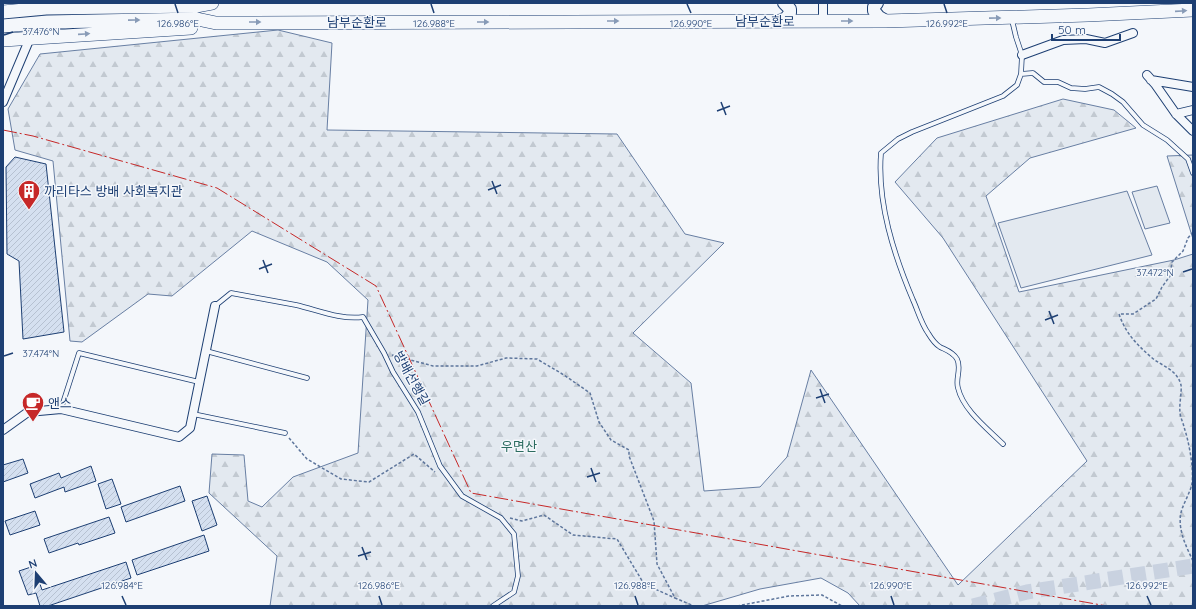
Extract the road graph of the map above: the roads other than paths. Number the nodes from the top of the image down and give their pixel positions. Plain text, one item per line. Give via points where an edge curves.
1 (212, 3) edge
2 (784, 3) edge
3 (823, 3) edge
4 (877, 3) edge
5 (1193, 10) edge
6 (3, 12) edge
7 (1012, 17) junction
8 (886, 20) junction
9 (780, 21) junction
10 (823, 21) junction
11 (216, 22) junction
12 (3, 26) edge
13 (1133, 34) dead end
14 (30, 38) junction
15 (3, 40) edge
16 (1022, 55) junction
17 (1021, 74) junction
18 (1193, 87) edge
19 (3, 102) edge
20 (1193, 110) edge
21 (1176, 114) junction
22 (1193, 131) edge
23 (1193, 173) edge
24 (215, 306) joint
25 (206, 351) junction
26 (307, 378) dead end
27 (199, 382) junction
28 (62, 409) junction
29 (193, 414) junction
30 (3, 430) edge
31 (285, 433) dead end
32 (1003, 444) dead end
33 (493, 606) edge

1 - 6 main road via 196,6 38,8
2 - 9 main road via 790,9 790,13
3 - 10 street
4 - 8 main road via 874,11
7 -> 5 main road, 남부순환로
8 -> 7 main road, 남부순환로
7 - 16 lane
10 -> 8 main road, 남부순환로
9 - 10 main road, 남부순환로
11 -> 9 main road, 남부순환로
12 -> 11 main road, 남부순환로 via 197,19
14 -> 11 main road, 남부순환로 via 190,28
13 - 16 street via 1105,43 1086,39 1063,40
14 - 15 main road, 남부순환로
14 - 19 street
16 - 17 lane
17 - 23 lane via 1033,73 1044,82 1058,82 1071,88 1099,88 1112,94 1123,102 1143,125 1167,140 1188,159
17 - 32 lane via 1016,85 1003,96 898,140 881,154 880,170 888,224 900,269 923,323 938,346 956,358 959,364 957,387 967,407
18 - 21 street via 1149,78
20 - 21 street
21 - 22 street
24 - 25 street, 방배선행길
24 - 33 lane, 방배선행길 via 231,293 324,314 363,318 418,412 440,466 462,496 501,518 514,534 518,576 514,592
25 - 26 lane
25 - 27 street, 방배선행길
27 - 28 lane via 79,353
27 - 29 street, 방배선행길
28 - 29 street, 방배선행길 via 179,436 190,428
28 - 30 street, 방배선행길 via 28,412
29 - 31 lane

